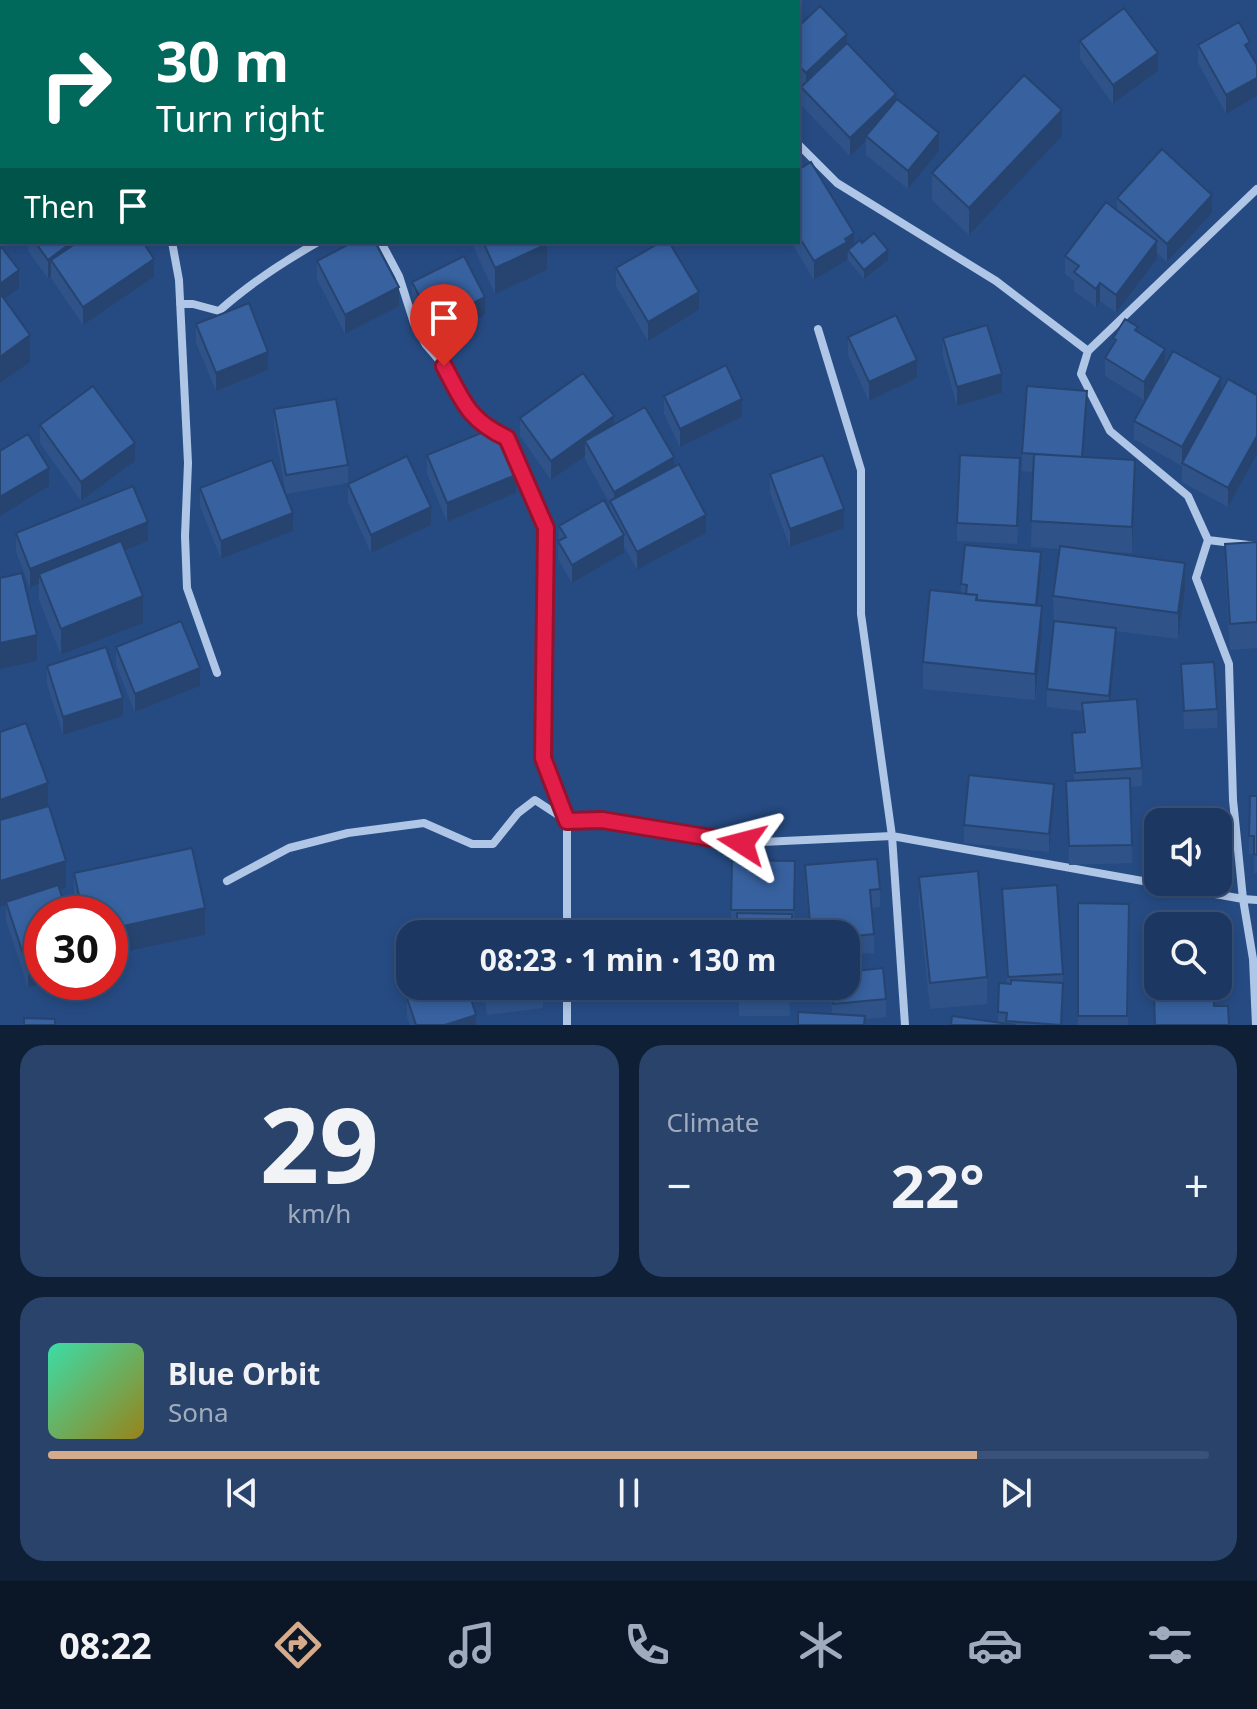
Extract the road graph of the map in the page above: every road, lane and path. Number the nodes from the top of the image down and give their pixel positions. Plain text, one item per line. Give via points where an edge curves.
1 (800, 146) edge
2 (1257, 189) edge
3 (172, 244) edge
4 (315, 244) edge
5 (382, 244) edge
6 (180, 304) junction
7 (818, 329) dead end
8 (1088, 351) junction
9 (1208, 540) junction
10 (1257, 546) edge
11 (217, 673) dead end
12 (567, 821) junction
13 (892, 836) junction
14 (227, 881) dead end
15 (1243, 899) junction
16 (1257, 900) edge
17 (567, 920) edge
18 (567, 1000) edge
19 (567, 1025) edge
20 (905, 1025) edge
21 (1256, 1025) edge

1 - 8 street via 837,183 996,281
2 - 8 street
3 - 6 street
4 - 6 street via 219,311
5 - 12 street via 426,345 467,408 487,429 507,438 546,528 543,758
6 - 11 street via 188,463 187,588
7 - 13 street via 861,470 861,614
8 - 9 street via 1081,374 1110,431 1188,496
9 - 10 street
9 - 15 street via 1196,578 1229,664 1233,800
12 - 13 street via 602,820 742,843
12 - 14 street via 535,800 493,844 472,844 424,823 348,833 289,848
12 - 17 street
13 - 15 street
13 - 20 street
15 - 16 street
15 - 21 street
18 - 19 street

